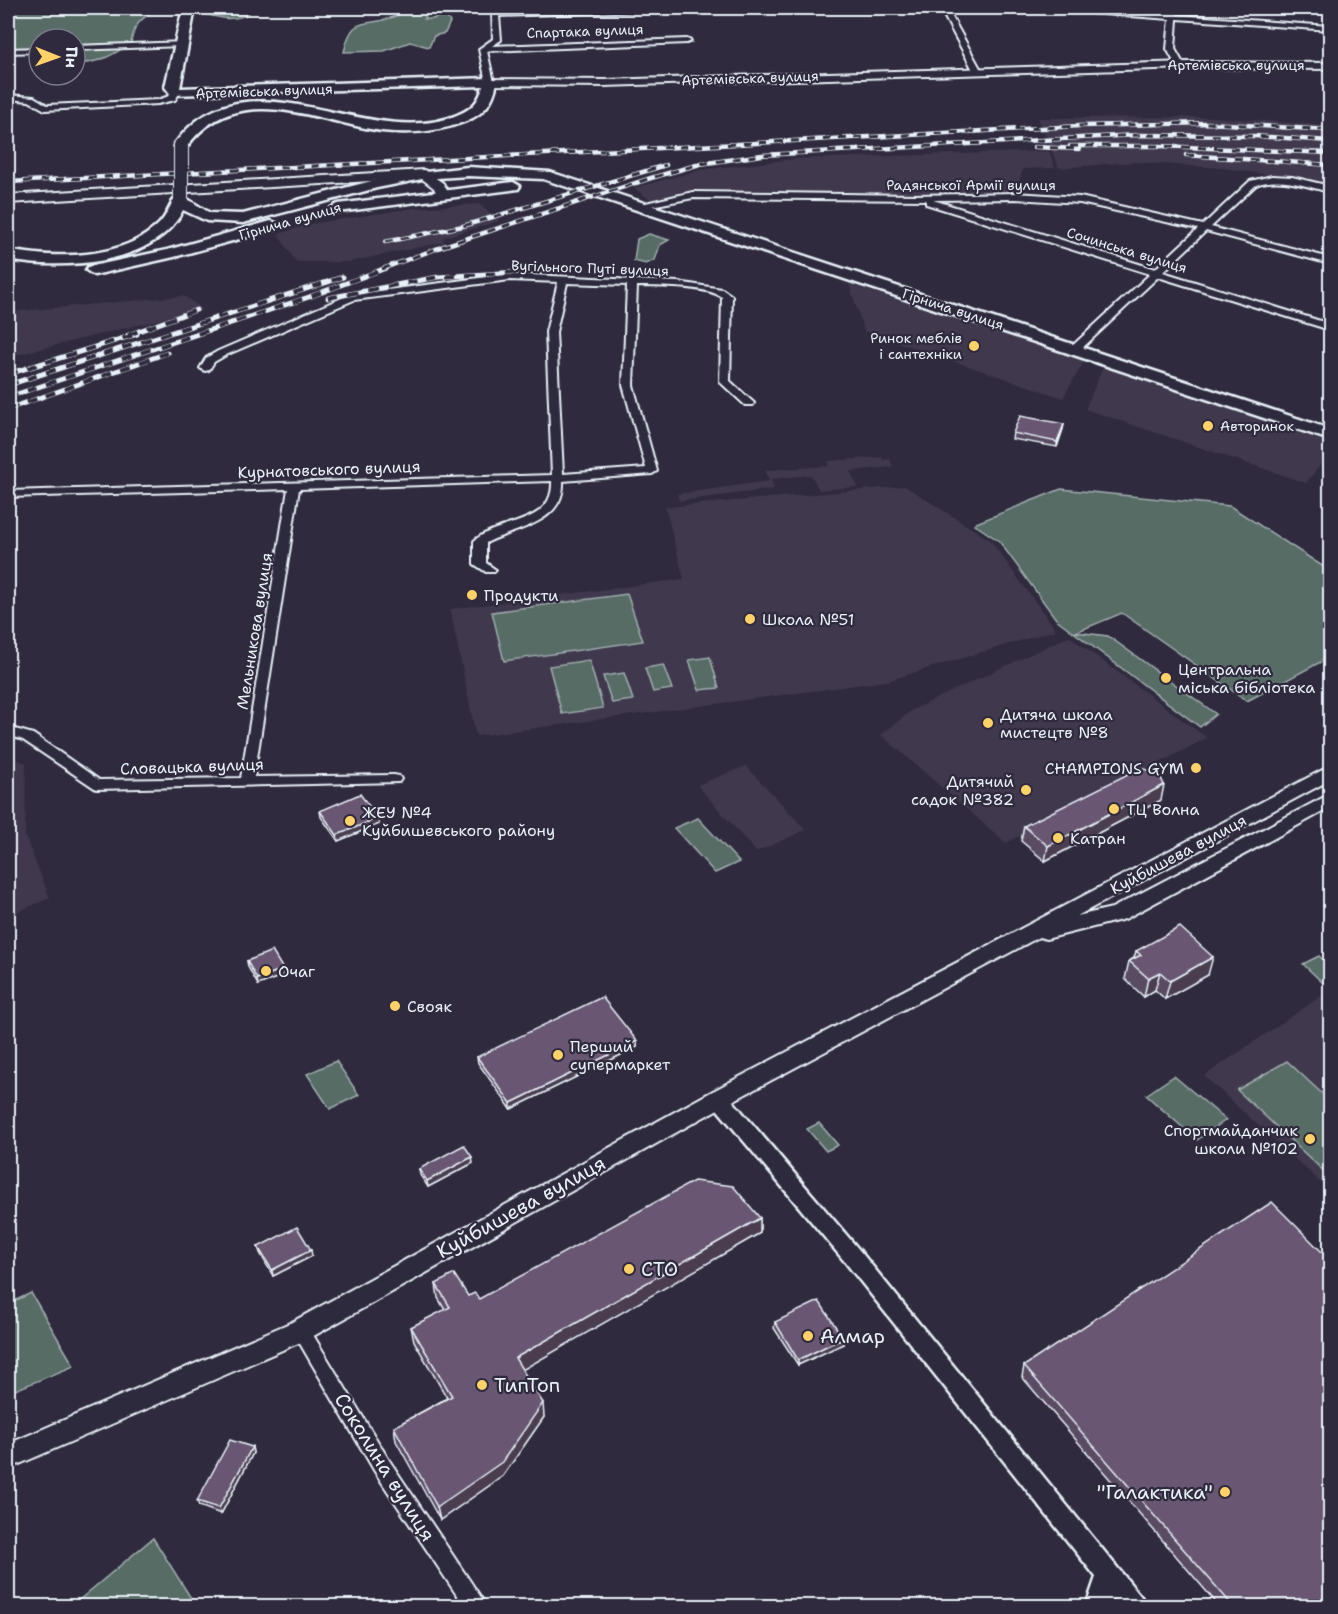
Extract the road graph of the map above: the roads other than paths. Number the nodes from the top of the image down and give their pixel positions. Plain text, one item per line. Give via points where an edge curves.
1 (189, 8) edge
2 (671, 8) edge
3 (943, 8) edge
4 (1050, 8) edge
5 (1174, 12) edge
6 (1330, 28) edge
7 (687, 41) dead end
8 (182, 44) junction
9 (87, 48) edge
10 (483, 49) junction
11 (27, 50) edge
12 (8, 51) edge
13 (1180, 65) junction
14 (1330, 66) edge
15 (977, 70) junction
16 (490, 82) junction
17 (174, 90) junction
18 (8, 97) edge
19 (424, 174) junction
20 (575, 184) junction
21 (1330, 189) edge
22 (443, 194) junction
23 (916, 198) junction
24 (8, 199) edge
25 (181, 199) junction
26 (641, 205) junction
27 (1204, 228) junction
28 (8, 255) edge
29 (1330, 261) edge
30 (8, 269) edge
31 (1156, 273) junction
32 (562, 281) junction
33 (632, 285) junction
34 (1330, 327) edge
35 (1074, 350) junction
36 (205, 368) dead end
37 (749, 403) dead end
38 (1330, 435) edge
39 (558, 478) junction
40 (294, 486) junction
41 (8, 494) edge
42 (490, 570) dead end
43 (8, 731) edge
44 (1330, 772) edge
45 (394, 779) dead end
46 (247, 780) junction
47 (1330, 800) edge
48 (1099, 896) junction
49 (1118, 914) junction
50 (1026, 936) junction
51 (719, 1098) junction
52 (301, 1330) junction
53 (8, 1457) edge
54 (1108, 1577) junction
55 (472, 1605) edge
56 (1098, 1606) edge
57 (1134, 1606) edge

1 - 8 main road
2 - 10 street, Спартака вулиця via 495,14 497,40
3 - 15 street
4 - 5 street
5 - 6 street
5 - 13 street via 1171,49
7 - 10 street, Спартака вулиця
8 - 9 street
8 - 17 main road
10 - 16 street
11 - 12 street
13 - 14 main road, Артемівська вулиця
13 - 15 main road, Артемівська вулиця
15 - 16 main road, Артемівська вулиця via 604,83
16 - 17 main road, Артемівська вулиця
16 - 25 main road, bridge via 488,100 480,108 443,124 386,127 306,108 248,107 213,116 188,132 181,145
17 - 18 street via 172,98 158,102 45,108 31,99
19 - 20 main road, Гірнича вулиця via 518,173 545,175
19 - 22 main road
19 - 24 main road, Гірнича вулиця
19 - 25 main road via 241,219 206,217
20 - 22 main road, Гірнича вулиця via 506,186
20 - 26 main road, Гірнича вулиця
21 - 27 street via 1288,180 1260,180
22 - 30 main road, Гірнича вулиця via 348,205 131,263 63,273
23 - 26 street, Радянської Армії вулиця via 693,195
23 - 27 street, Радянської Армії вулиця via 1015,196 1080,200
23 - 31 street, Сочинська вулиця
25 - 28 main road via 163,230 107,254 59,260
26 - 35 main road, Гірнича вулиця
27 - 29 street, Радянської Армії вулиця
27 - 31 street
31 - 34 street, Сочинська вулиця
31 - 35 street
32 - 33 street, Вугільного Путі вулиця
32 - 36 street, Вугільного Путі вулиця via 521,276 374,294 335,303 222,353
32 - 39 street via 551,332
33 - 37 street, Вугільного Путі вулиця via 678,285 727,296 725,382
33 - 39 street, Курнатовського вулиця via 628,385 651,471
35 - 38 main road, Гірнича вулиця
39 - 40 street, Курнатовського вулиця
39 - 42 street via 550,508 525,526 480,541 480,564
40 - 41 street, Курнатовського вулиця
40 - 46 street, Мельникова вулиця
43 - 46 street, Словацька вулиця via 28,737 96,785
44 - 48 main road, Куйбишева вулиця
45 - 46 street, Словацька вулиця
47 - 49 main road, Куйбишева вулиця
48 - 49 main road via 1095,907 1098,911
48 - 50 main road, Куйбишева вулиця
49 - 50 main road, Куйбишева вулиця
50 - 51 main road, Куйбишева вулиця
51 - 52 main road, Куйбишева вулиця
51 - 54 street via 853,1257
52 - 53 main road, Куйбишева вулиця
52 - 55 street, Соколина вулиця via 382,1466
54 - 56 street
54 - 57 street

